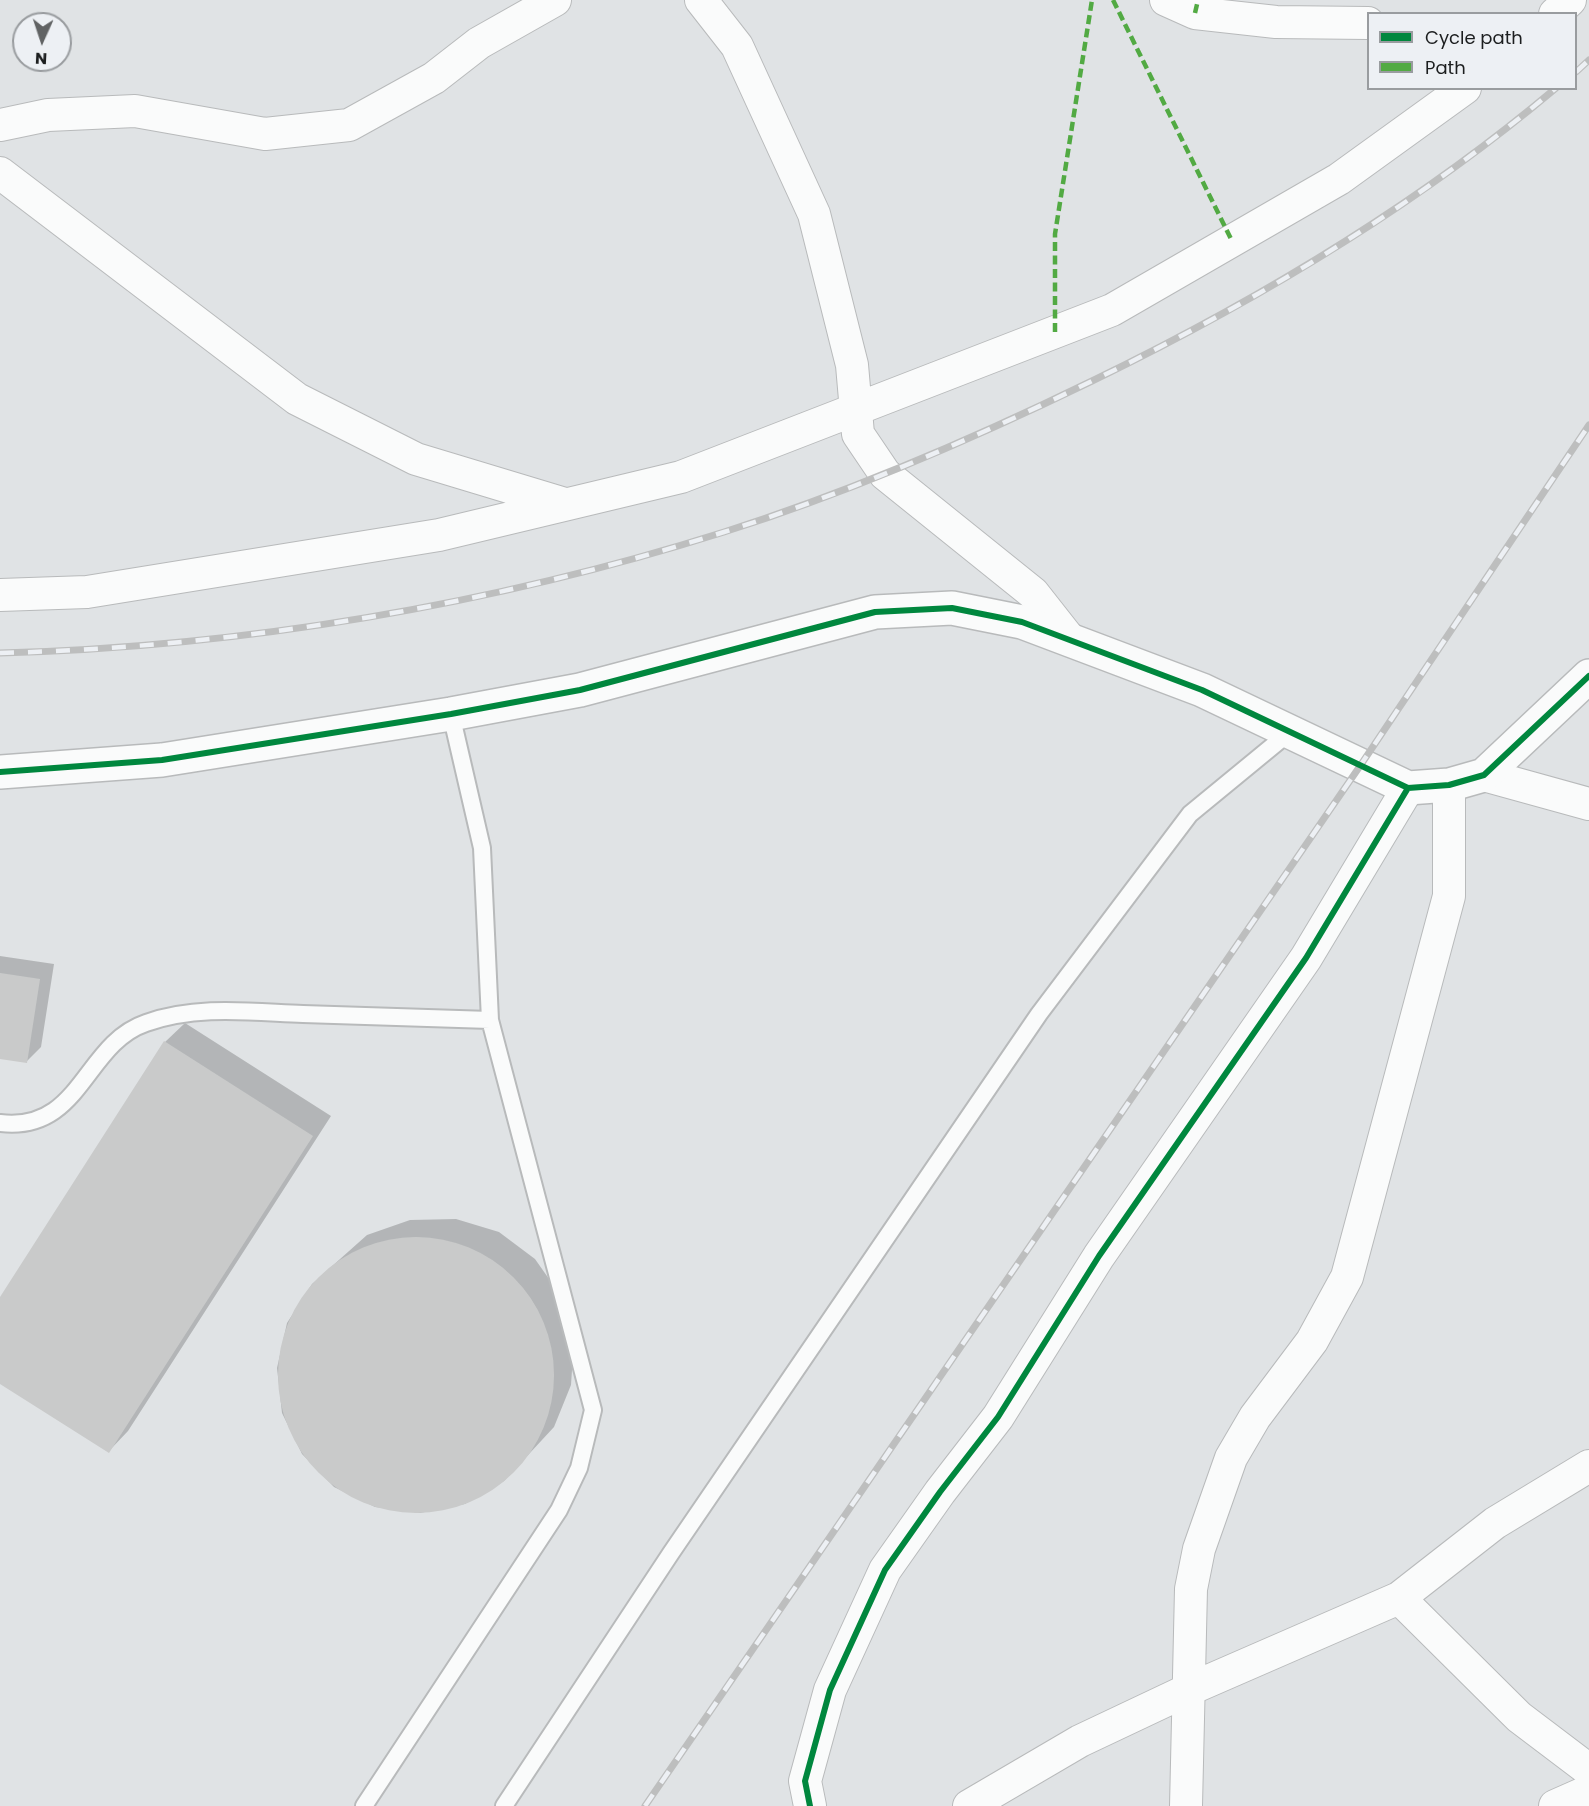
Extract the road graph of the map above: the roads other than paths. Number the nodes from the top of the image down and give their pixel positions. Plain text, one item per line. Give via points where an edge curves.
1 (555, 0) edge
2 (701, 0) edge
3 (1166, 0) edge
4 (1570, 0) edge
5 (1557, 12) edge
6 (1367, 23) edge
7 (1462, 90) edge
8 (0, 125) edge
9 (0, 173) edge
10 (858, 408) junction
11 (566, 504) junction
12 (0, 595) edge
13 (1070, 640) junction
14 (1588, 672) edge
15 (451, 714) junction
16 (1291, 731) junction
17 (0, 772) edge
18 (1484, 775) junction
19 (1449, 785) junction
20 (1408, 788) junction
21 (1589, 804) edge
22 (490, 1020) junction
23 (0, 1123) edge
24 (1589, 1466) edge
25 (1399, 1598) junction
26 (1190, 1689) junction
27 (1589, 1770) edge
28 (1589, 1791) edge
29 (364, 1806) edge
30 (504, 1806) edge
31 (810, 1806) edge
32 (969, 1806) edge
33 (1186, 1806) edge
34 (1555, 1806) edge

1 - 8 street via 479,43 434,78 349,125 265,134 135,111 48,115
2 - 10 street via 737,46 814,214 852,365
3 - 6 street via 1194,13 1275,22
4 - 5 street
7 - 10 street via 1339,179 1112,310
9 - 11 street via 297,399 416,459
10 - 11 street via 681,477
10 - 13 street via 858,434 885,474 1033,593
11 - 12 street via 438,535 87,592
13 - 15 street via 1022,622 952,609 875,612 580,690
13 - 16 street via 1202,690
14 - 18 street
15 - 17 street via 162,760
15 - 22 lane via 482,849
16 - 20 street
16 - 30 lane via 1190,814 1039,1014 670,1554
18 - 19 street
18 - 21 street
19 - 20 street
19 - 26 street via 1449,896 1347,1277 1312,1341 1255,1417 1231,1458 1199,1549 1191,1589
20 - 31 street via 1306,958 1112,1237 998,1418 885,1570 830,1690 805,1781
22 - 23 lane via 198,1010 144,1023 120,1036 60,1109 30,1123
22 - 29 lane via 593,1410 579,1468 559,1510
24 - 25 street via 1495,1524
25 - 26 street
25 - 27 street via 1519,1717
26 - 32 street via 1080,1741
26 - 33 street
28 - 34 street

